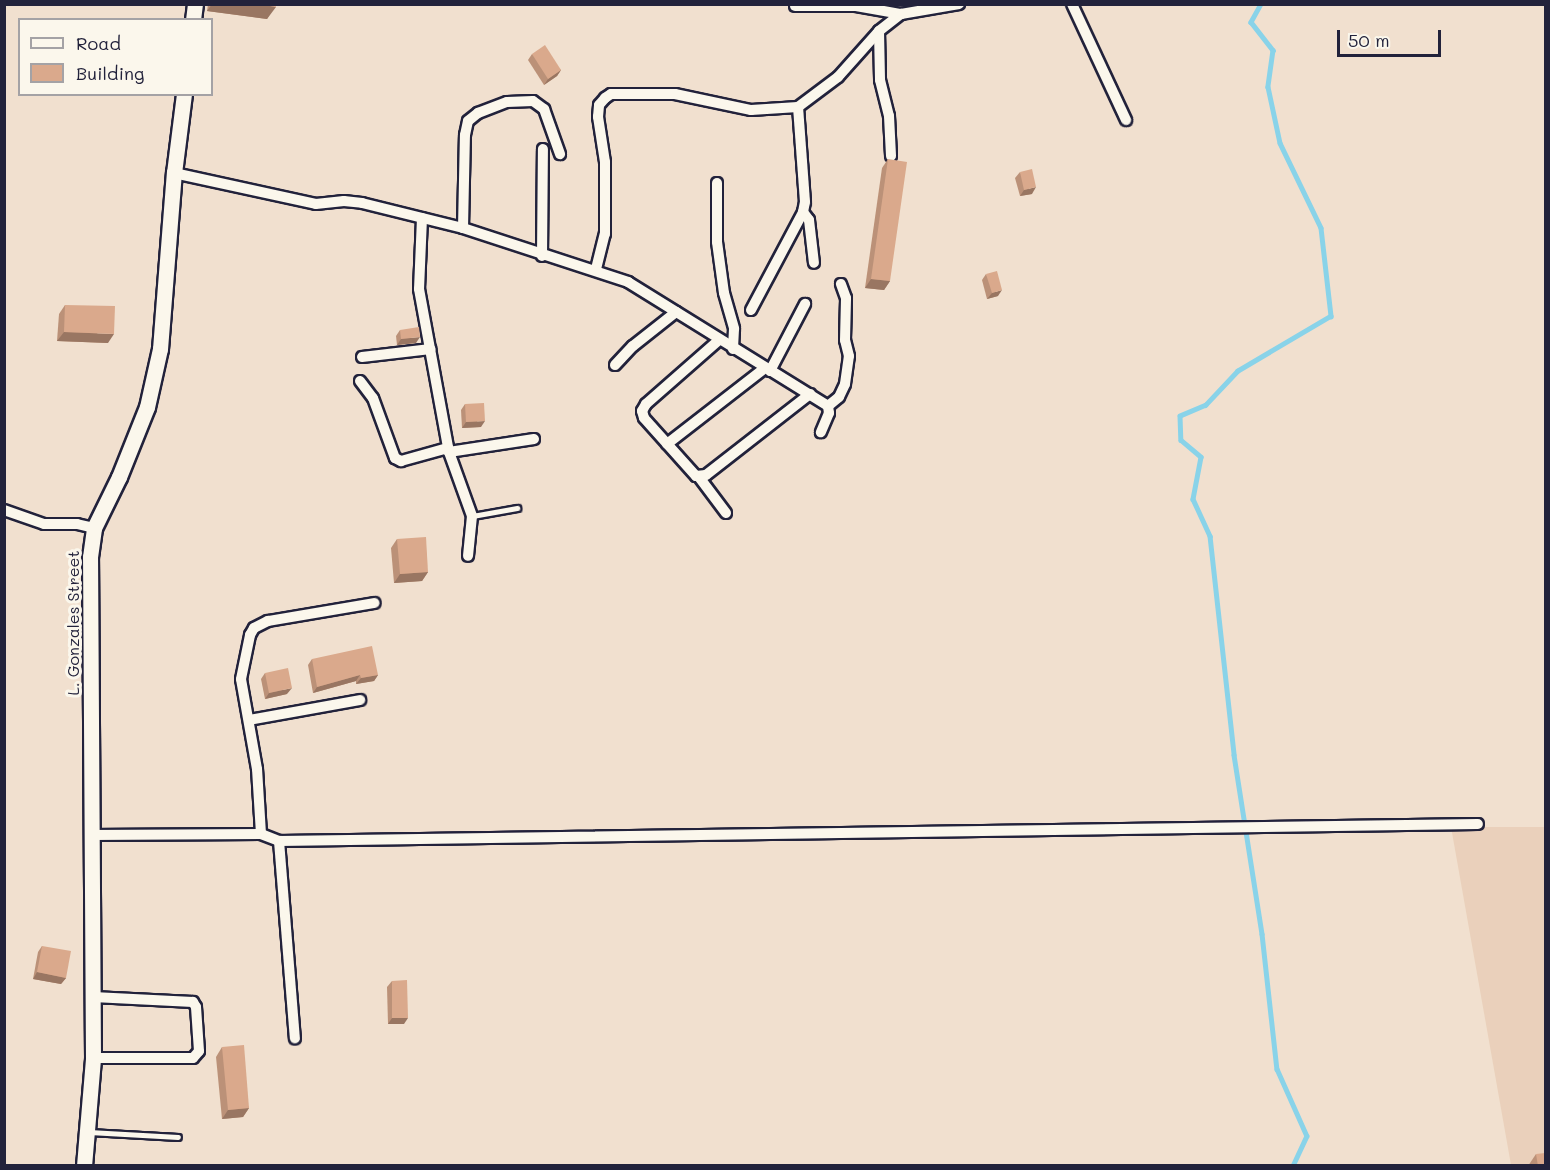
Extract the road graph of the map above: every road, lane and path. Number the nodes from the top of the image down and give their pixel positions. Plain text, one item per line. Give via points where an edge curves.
1 (959, 4) edge
2 (1072, 4) edge
3 (795, 6) edge
4 (901, 14) junction
5 (879, 31) junction
6 (184, 96) edge
7 (798, 107) junction
8 (1126, 120) dead end
9 (543, 149) dead end
10 (560, 154) dead end
11 (891, 156) dead end
12 (174, 173) junction
13 (717, 183) dead end
14 (803, 212) junction
15 (422, 218) junction
16 (463, 228) junction
17 (542, 256) junction
18 (814, 263) dead end
19 (596, 269) junction
20 (841, 284) dead end
21 (805, 304) dead end
22 (751, 310) dead end
23 (676, 312) junction
24 (719, 340) junction
25 (733, 349) junction
26 (431, 350) junction
27 (362, 357) dead end
28 (615, 365) dead end
29 (768, 370) junction
30 (360, 381) dead end
31 (810, 394) junction
32 (828, 406) junction
33 (821, 432) dead end
34 (534, 439) dead end
35 (667, 444) junction
36 (449, 450) junction
37 (699, 477) junction
38 (517, 508) dead end
39 (4, 510) edge
40 (726, 513) dead end
41 (472, 516) junction
42 (94, 528) junction
43 (468, 556) dead end
44 (374, 603) dead end
45 (360, 700) dead end
46 (249, 720) junction
47 (1478, 824) dead end
48 (261, 834) junction
49 (90, 835) junction
50 (279, 841) junction
51 (93, 997) junction
52 (295, 1038) dead end
53 (93, 1058) junction
54 (87, 1132) junction
55 (178, 1137) dead end
56 (84, 1166) edge

1 - 4 street
2 - 8 street
3 - 4 street via 856,6
4 - 5 street
5 - 7 street via 838,78
5 - 11 street via 880,80 889,116
6 - 12 street, L. Gonzales Street
7 - 14 street
7 - 19 street via 751,110 675,94 611,94 605,98 598,117 604,162 605,234
9 - 17 street
10 - 16 street via 544,109 533,101 507,102 478,113 468,121 465,135
12 - 15 street via 316,204 362,203
12 - 42 street, L. Gonzales Street via 157,361 147,406
13 - 25 street via 717,242 734,329
14 - 18 street via 809,220
14 - 22 street
15 - 16 street
15 - 26 street via 419,289
16 - 17 street
17 - 19 street
19 - 23 street via 628,282
20 - 32 street via 846,298 845,340 849,356 845,384
21 - 29 street
23 - 24 street
23 - 28 street
24 - 25 street
24 - 35 street via 643,407 644,418
25 - 29 street
26 - 27 street
26 - 36 street
29 - 31 street
29 - 35 street
30 - 36 street via 373,398 395,458 401,461
31 - 32 street
31 - 37 street
32 - 33 street
34 - 36 street
35 - 37 street
36 - 41 street
37 - 40 street
38 - 41 lane
39 - 42 street via 44,524
41 - 43 street
42 - 49 street, L. Gonzales Street via 90,557
44 - 46 street via 268,621 254,628 246,644 241,680
45 - 46 street
46 - 48 street
47 - 50 street
48 - 49 street
48 - 50 street
49 - 51 street, L. Gonzales Street
50 - 52 street
51 - 53 street, L. Gonzales Street
51 - 53 street via 193,1002 199,1051 193,1058
53 - 54 street, L. Gonzales Street
54 - 55 lane
54 - 56 street, L. Gonzales Street

